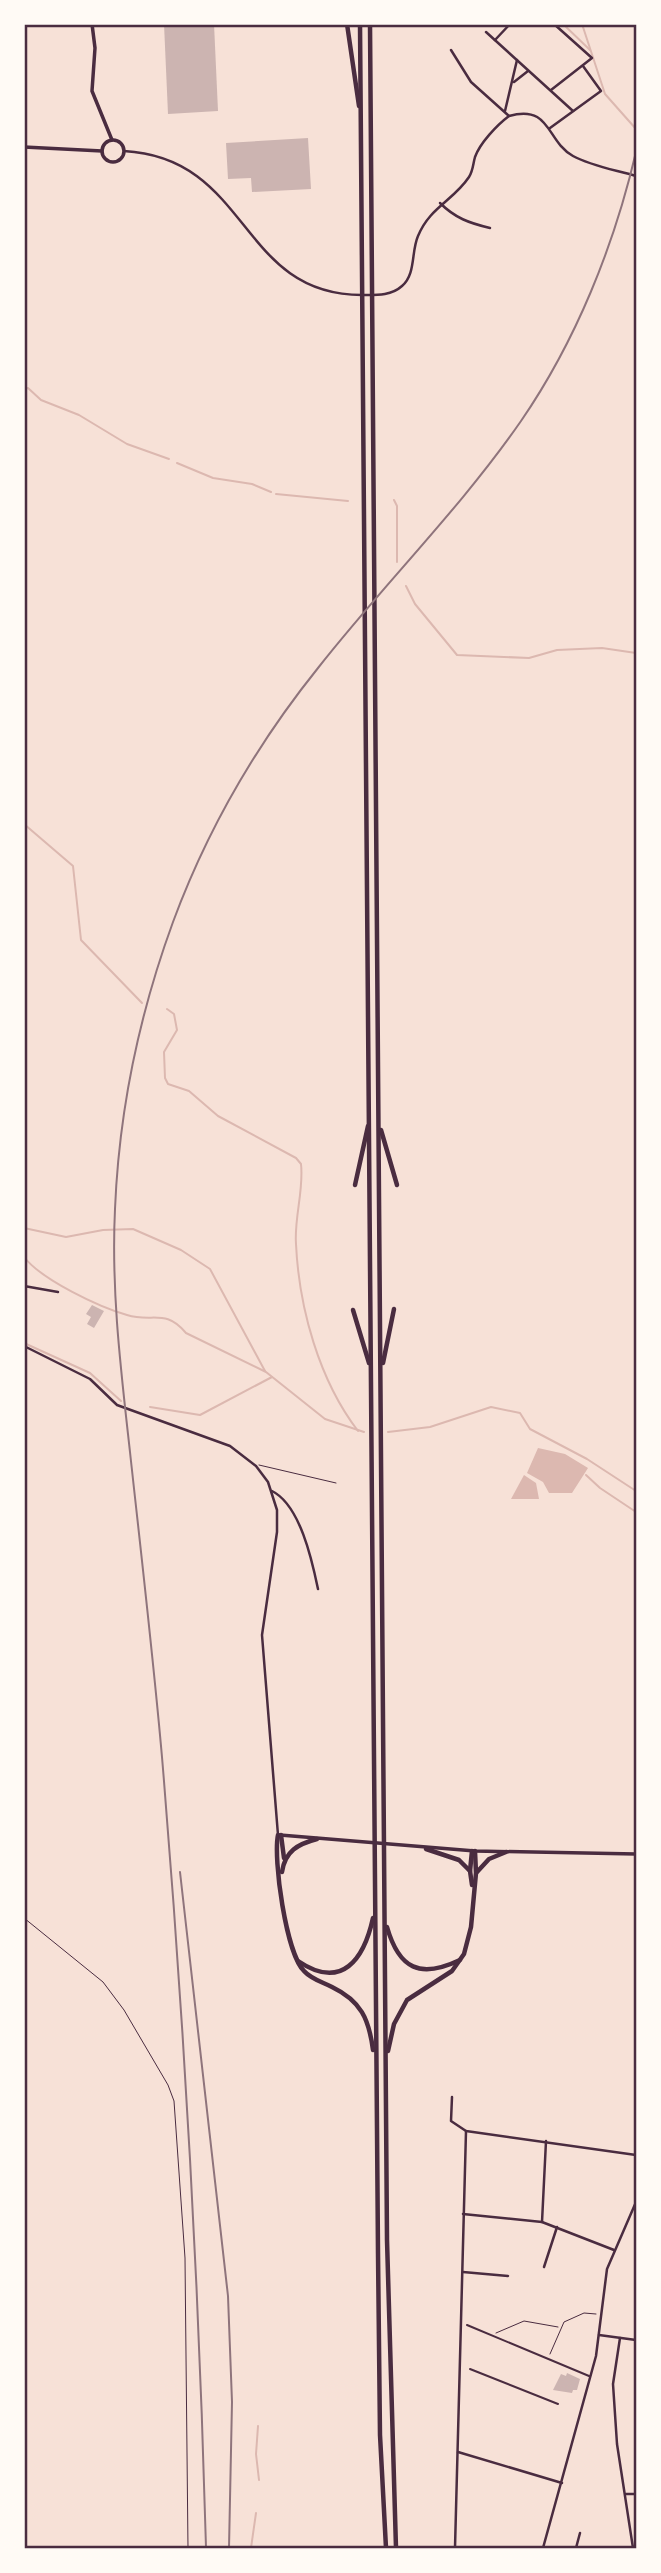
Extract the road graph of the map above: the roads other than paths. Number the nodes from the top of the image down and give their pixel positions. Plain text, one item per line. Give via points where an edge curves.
1 (92, 24) edge
2 (348, 24) edge
3 (360, 24) edge
4 (370, 24) edge
5 (510, 24) edge
6 (554, 24) edge
7 (486, 32) dead end
8 (495, 40) junction
9 (451, 50) dead end
10 (517, 60) junction
11 (582, 65) junction
12 (529, 70) junction
13 (514, 82) junction
14 (551, 90) junction
15 (505, 111) junction
16 (573, 111) junction
17 (509, 116) junction
18 (361, 121) junction
19 (550, 128) junction
20 (112, 140) junction
21 (24, 148) edge
22 (102, 151) junction
23 (124, 151) junction
24 (636, 176) edge
25 (440, 203) junction
26 (489, 228) dead end
27 (370, 1114) junction
28 (379, 1119) junction
29 (355, 1185) dead end
30 (397, 1185) dead end
31 (24, 1286) edge
32 (58, 1292) dead end
33 (394, 1309) dead end
34 (353, 1310) dead end
35 (24, 1346) edge
36 (372, 1374) junction
37 (381, 1378) junction
38 (257, 1465) junction
39 (336, 1483) dead end
40 (272, 1491) junction
41 (318, 1588) dead end
42 (280, 1835) junction
43 (317, 1839) junction
44 (426, 1849) junction
45 (473, 1851) junction
46 (506, 1852) junction
47 (636, 1854) edge
48 (284, 1859) junction
49 (470, 1871) junction
50 (477, 1873) junction
51 (281, 1876) junction
52 (473, 1889) junction
53 (375, 1907) junction
54 (385, 1921) junction
55 (295, 1959) junction
56 (461, 1959) junction
57 (386, 2058) junction
58 (376, 2068) junction
59 (452, 2098) dead end
60 (466, 2131) junction
61 (546, 2141) junction
62 (636, 2155) edge
63 (636, 2202) edge
64 (463, 2214) junction
65 (542, 2222) junction
66 (556, 2227) junction
67 (614, 2250) junction
68 (544, 2267) dead end
69 (462, 2272) junction
70 (508, 2276) dead end
71 (460, 2325) junction
72 (467, 2325) joint
73 (599, 2335) junction
74 (620, 2338) junction
75 (636, 2340) edge
76 (470, 2369) dead end
77 (590, 2376) junction
78 (558, 2404) dead end
79 (458, 2452) junction
80 (562, 2483) junction
81 (626, 2494) junction
82 (636, 2494) edge
83 (580, 2533) dead end
84 (386, 2549) edge
85 (396, 2549) edge
86 (455, 2549) edge
87 (543, 2549) edge
88 (576, 2549) edge
89 (633, 2549) edge

1 - 20 main road via 92,91
2 - 18 highway
3 - 18 highway
4 - 28 highway
5 - 8 street
6 - 11 street via 592,58
7 - 8 street
8 - 10 street
9 - 15 street via 471,82
10 - 12 street
10 - 13 street
11 - 14 street
11 - 16 street via 601,92
12 - 13 street
12 - 14 street
13 - 15 street
14 - 16 street
15 - 17 street
16 - 19 street
17 - 19 street via 533,115
17 - 25 street via 478,153 470,176
18 - 27 highway
19 - 24 street via 571,155
20 - 22 main road
20 - 23 main road via 121,143
21 - 22 main road
22 - 23 main road via 111,162 121,159
23 - 25 street via 153,155 184,167 228,203 285,272 313,288 341,294 386,294 404,284 418,236
25 - 26 street via 451,214
27 - 29 highway
27 - 36 highway
28 - 30 highway
28 - 37 highway
31 - 32 street
33 - 37 highway
34 - 36 highway
35 - 38 street via 90,1379 117,1405 230,1446
36 - 53 highway
37 - 54 highway
38 - 39 lane
38 - 40 street
40 - 41 street via 280,1495 297,1521
40 - 42 street via 277,1532 262,1635
42 - 43 main road
42 - 48 highway
42 - 51 highway
43 - 44 main road
43 - 48 highway via 293,1848
44 - 45 main road
44 - 49 highway via 459,1860
45 - 46 main road
45 - 49 highway
45 - 50 highway
46 - 47 main road
46 - 50 highway
48 - 51 highway
49 - 52 highway
50 - 52 highway
51 - 55 highway via 286,1931
52 - 56 highway via 469,1940
53 - 55 highway via 360,1956 347,1968 318,1971
53 - 58 highway
54 - 56 highway via 394,1950 410,1966 431,1970
54 - 57 highway
55 - 58 highway via 311,1977 361,2008 371,2031
56 - 57 highway via 452,1971 407,2000 394,2024
57 - 85 highway
58 - 84 highway via 380,2435
59 - 60 street via 452,2122
60 - 61 street
60 - 64 street
61 - 62 street
61 - 65 street
63 - 67 street
64 - 65 street
64 - 69 street
65 - 66 street
66 - 67 street
66 - 68 street
67 - 73 street via 605,2278
69 - 70 street
69 - 71 street
71 - 72 lane
71 - 79 street
72 - 77 street
73 - 74 street
73 - 77 street
74 - 75 street
74 - 81 street via 614,2385
76 - 78 street
77 - 80 street
79 - 80 street
79 - 86 street
80 - 87 street
81 - 82 street
81 - 89 street
83 - 88 street

